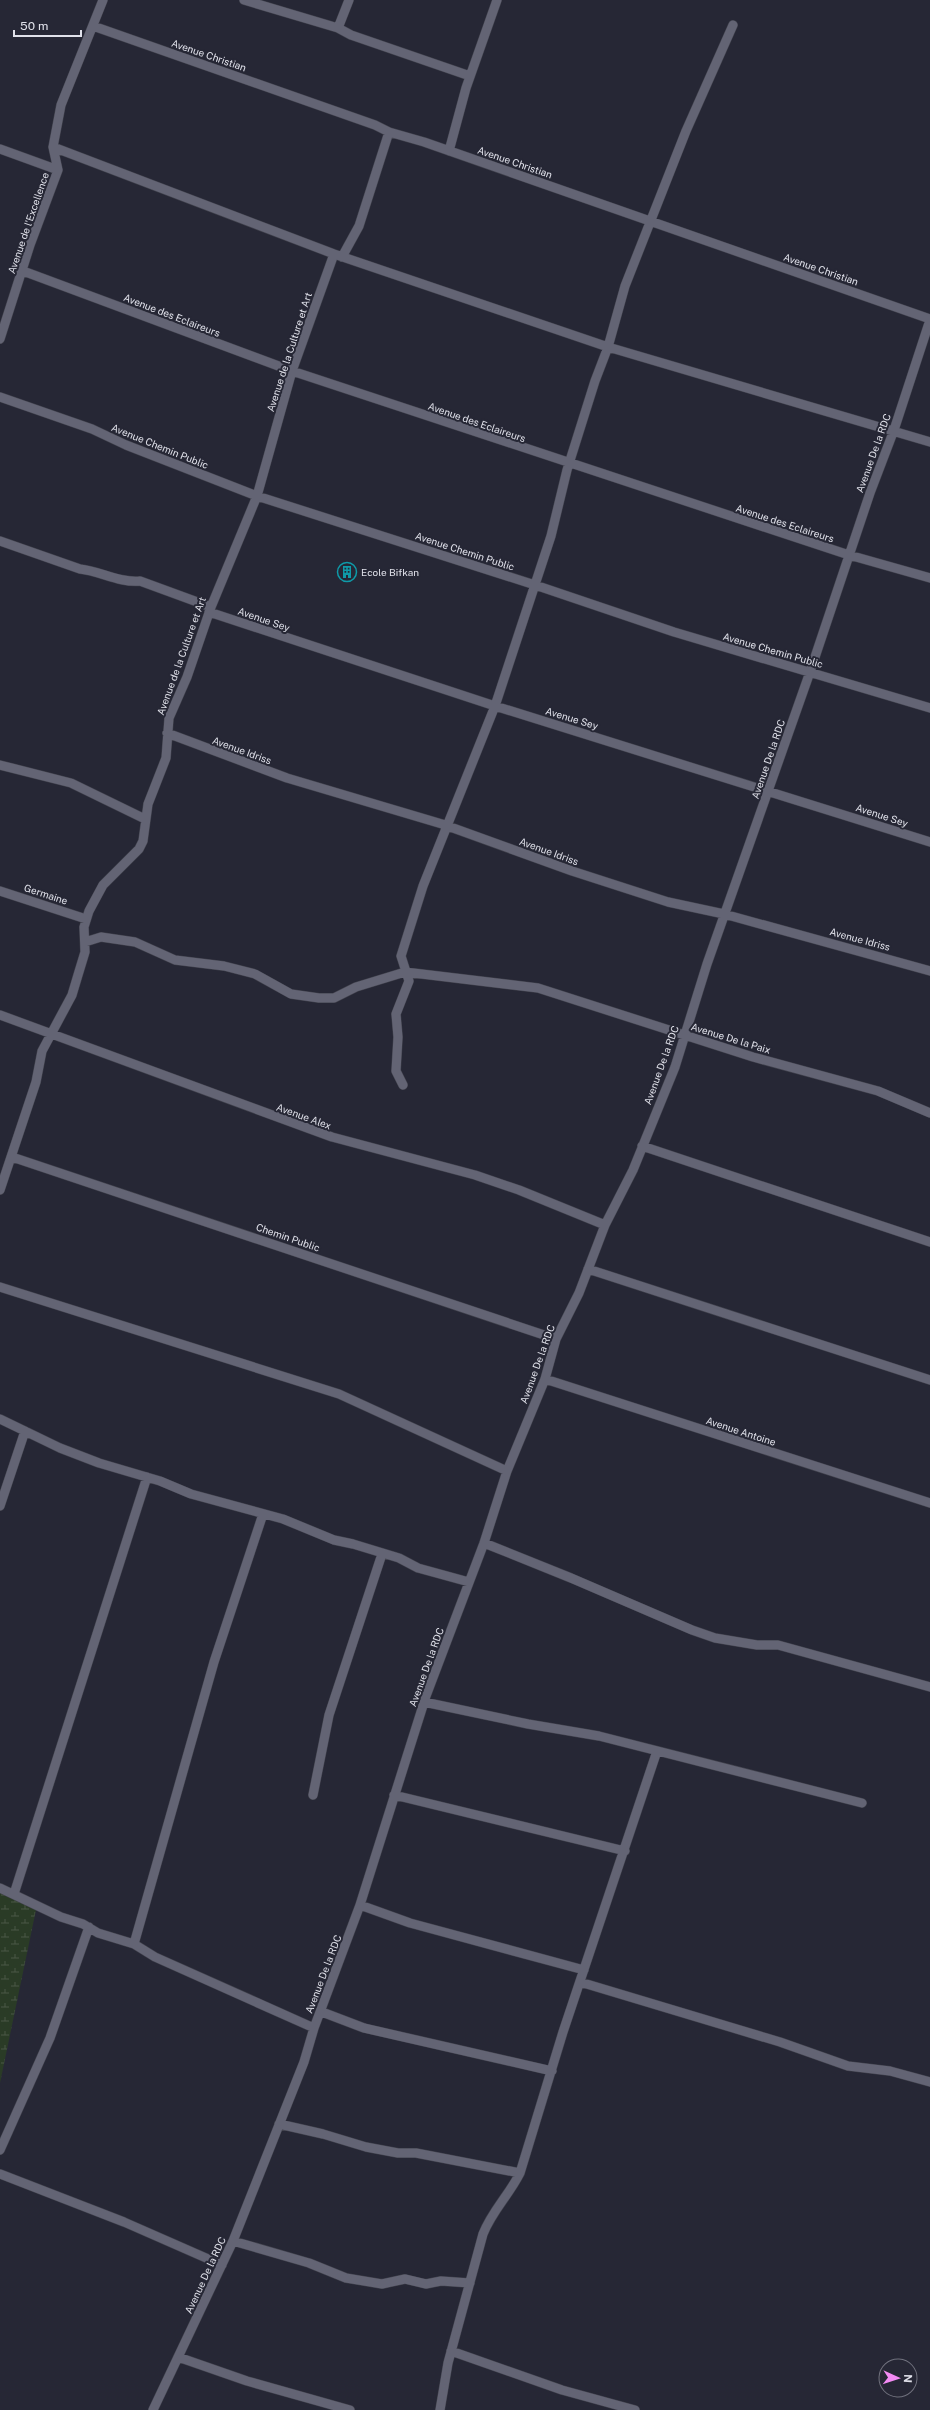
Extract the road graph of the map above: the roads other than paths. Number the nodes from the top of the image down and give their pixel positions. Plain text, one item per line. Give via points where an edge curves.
1 (103, 0) edge
2 (244, 0) edge
3 (349, 0) edge
4 (497, 0) edge
5 (733, 25) dead end
6 (93, 26) junction
7 (338, 28) junction
8 (470, 76) junction
9 (389, 132) junction
10 (53, 147) junction
11 (0, 149) edge
12 (449, 151) junction
13 (58, 170) junction
14 (650, 221) junction
15 (338, 255) junction
16 (23, 271) junction
17 (930, 320) edge
18 (0, 339) edge
19 (608, 347) junction
20 (292, 372) junction
21 (0, 397) edge
22 (894, 430) junction
23 (930, 442) edge
24 (570, 464) junction
25 (258, 496) junction
26 (0, 541) edge
27 (849, 555) junction
28 (930, 578) edge
29 (535, 585) junction
30 (210, 610) junction
31 (810, 672) junction
32 (495, 706) junction
33 (930, 708) edge
34 (167, 733) junction
35 (0, 765) edge
36 (769, 790) junction
37 (145, 820) junction
38 (448, 827) junction
39 (930, 842) edge
40 (0, 891) edge
41 (724, 914) junction
42 (86, 919) junction
43 (85, 942) junction
44 (930, 971) edge
45 (405, 972) junction
46 (0, 1015) edge
47 (51, 1035) junction
48 (685, 1035) junction
49 (403, 1085) dead end
50 (930, 1113) edge
51 (642, 1146) junction
52 (12, 1157) junction
53 (0, 1190) edge
54 (605, 1225) junction
55 (930, 1242) edge
56 (588, 1269) junction
57 (0, 1287) edge
58 (556, 1339) junction
59 (545, 1380) junction
60 (930, 1380) edge
61 (0, 1419) edge
62 (25, 1431) junction
63 (507, 1471) junction
64 (147, 1477) junction
65 (930, 1504) edge
66 (0, 1506) edge
67 (263, 1514) junction
68 (484, 1543) junction
69 (382, 1554) junction
70 (469, 1582) junction
71 (930, 1687) edge
72 (424, 1702) junction
73 (656, 1751) junction
74 (313, 1794) dead end
75 (394, 1795) junction
76 (862, 1803) dead end
77 (624, 1851) junction
78 (0, 1888) edge
79 (14, 1894) junction
80 (360, 1906) junction
81 (89, 1927) junction
82 (134, 1944) junction
83 (584, 1970) junction
84 (580, 1982) junction
85 (322, 2012) junction
86 (314, 2028) junction
87 (552, 2071) junction
88 (930, 2082) edge
89 (279, 2124) junction
90 (0, 2150) edge
91 (520, 2173) junction
92 (0, 2174) edge
93 (233, 2241) junction
94 (222, 2265) junction
95 (470, 2283) junction
96 (451, 2351) junction
97 (178, 2357) junction
98 (153, 2410) edge
99 (350, 2410) edge
100 (440, 2410) edge
101 (634, 2410) edge

1 - 6 street, Avenue de l'Excellence
2 - 7 street
3 - 7 street
4 - 8 street
5 - 14 street
6 - 9 street, Avenue Christian
6 - 10 street, Avenue de l'Excellence via 61,105
7 - 8 street via 351,35
8 - 12 street
9 - 12 street, Avenue Christian
9 - 15 street, Avenue de la Culture et Art via 359,226
10 - 13 street, Avenue de l'Excellence
10 - 15 street
11 - 13 street
12 - 14 street, Avenue Christian
13 - 16 street, Avenue de l'Excellence
14 - 17 street, Avenue Christian
14 - 19 street via 620,300
15 - 19 street
15 - 20 street, Avenue de la Culture et Art
16 - 18 street, Avenue de l'Excellence
16 - 20 street, Avenue des Eclaireurs
17 - 22 street, Avenue De la RDC
19 - 22 street via 686,368 750,391
19 - 24 street
20 - 24 street, Avenue des Eclaireurs
20 - 25 street, Avenue de la Culture et Art
21 - 25 street, Avenue Chemin Public via 92,429 126,445
22 - 23 street
22 - 27 street, Avenue De la RDC
24 - 27 street, Avenue des Eclaireurs
24 - 29 street
25 - 29 street, Avenue Chemin Public
25 - 30 street, Avenue de la Culture et Art
26 - 30 street, Avenue Sey via 80,569 131,582 140,581
27 - 28 street, Avenue des Eclaireurs
27 - 31 street, Avenue De la RDC
29 - 31 street, Avenue Chemin Public via 674,632
29 - 32 street
30 - 32 street, Avenue Sey
30 - 34 street, Avenue de la Culture et Art via 187,677 169,718
31 - 33 street, Avenue Chemin Public
31 - 36 street, Avenue De la RDC
32 - 36 street, Avenue Sey
32 - 38 street
34 - 37 street, Avenue de la Culture et Art via 166,758 152,791
34 - 38 street, Avenue Idriss via 287,778
35 - 37 street via 71,783
36 - 39 street, Avenue Sey
36 - 41 street, Avenue De la RDC
37 - 42 street, Avenue de la Culture et Art via 145,833 139,849 103,886
38 - 41 street, Avenue Idriss via 668,902
38 - 45 street via 430,864 401,956
40 - 42 street, Germaine
41 - 44 street, Avenue Idriss
41 - 48 street, Avenue De la RDC
42 - 43 street, Avenue de la Culture et Art via 83,935
43 - 45 street via 101,936 135,942 175,960 224,966 255,974 291,994 319,998 334,998 356,987
43 - 47 street, Avenue de la Culture et Art via 85,952 72,995
45 - 48 street, Avenue De la Paix via 538,988
45 - 49 street via 410,981 396,1014 396,1071
46 - 47 street, Avenue Alex
47 - 52 street, Avenue de la Culture et Art via 42,1051 36,1082
47 - 54 street, Avenue Alex via 332,1137 475,1175
48 - 50 street, Avenue De la Paix via 752,1057 878,1091
48 - 51 street, Avenue De la RDC via 675,1067
51 - 54 street, Avenue De la RDC via 633,1170
51 - 55 street
52 - 53 street, Avenue de la Culture et Art
52 - 58 street, Chemin Public
54 - 56 street, Avenue De la RDC
56 - 58 street, Avenue De la RDC
56 - 60 street
57 - 63 street via 339,1394
58 - 59 street, Avenue De la RDC
59 - 63 street, Avenue De la RDC
59 - 65 street, Avenue Antoine
61 - 62 street
62 - 64 street via 99,1463
62 - 66 street
63 - 68 street, Avenue De la RDC
64 - 67 street via 192,1494
64 - 79 street
67 - 69 street via 303,1526 334,1540
67 - 82 street via 214,1662
68 - 70 street, Avenue De la RDC
68 - 71 street via 715,1638 756,1645 778,1645
69 - 70 street via 418,1568
69 - 74 street via 329,1715
70 - 72 street, Avenue De la RDC
72 - 73 street via 599,1736
72 - 75 street, Avenue De la RDC
73 - 76 street
73 - 77 street
75 - 77 street
75 - 80 street, Avenue De la RDC
77 - 83 street
78 - 79 street
79 - 81 street via 61,1917
80 - 83 street via 410,1923
80 - 85 street, Avenue De la RDC
81 - 82 street via 98,1933
81 - 90 street via 50,2038
82 - 86 street via 155,1957
83 - 84 street
84 - 87 street
84 - 88 street via 780,2042 848,2066 890,2071
85 - 86 street, Avenue De la RDC
85 - 87 street via 364,2028
86 - 89 street, Avenue De la RDC via 304,2062
87 - 91 street
89 - 91 street via 366,2147 398,2153 416,2153
89 - 93 street, Avenue De la RDC
91 - 95 street via 514,2186 488,2220
92 - 94 street via 124,2222
93 - 94 street, Avenue De la RDC
93 - 95 street via 309,2263 346,2278 382,2284 405,2279 426,2284 441,2281
94 - 97 street, Avenue De la RDC
95 - 96 street
96 - 100 street
96 - 101 street via 510,2373
97 - 98 street, Avenue De la RDC
97 - 99 street

